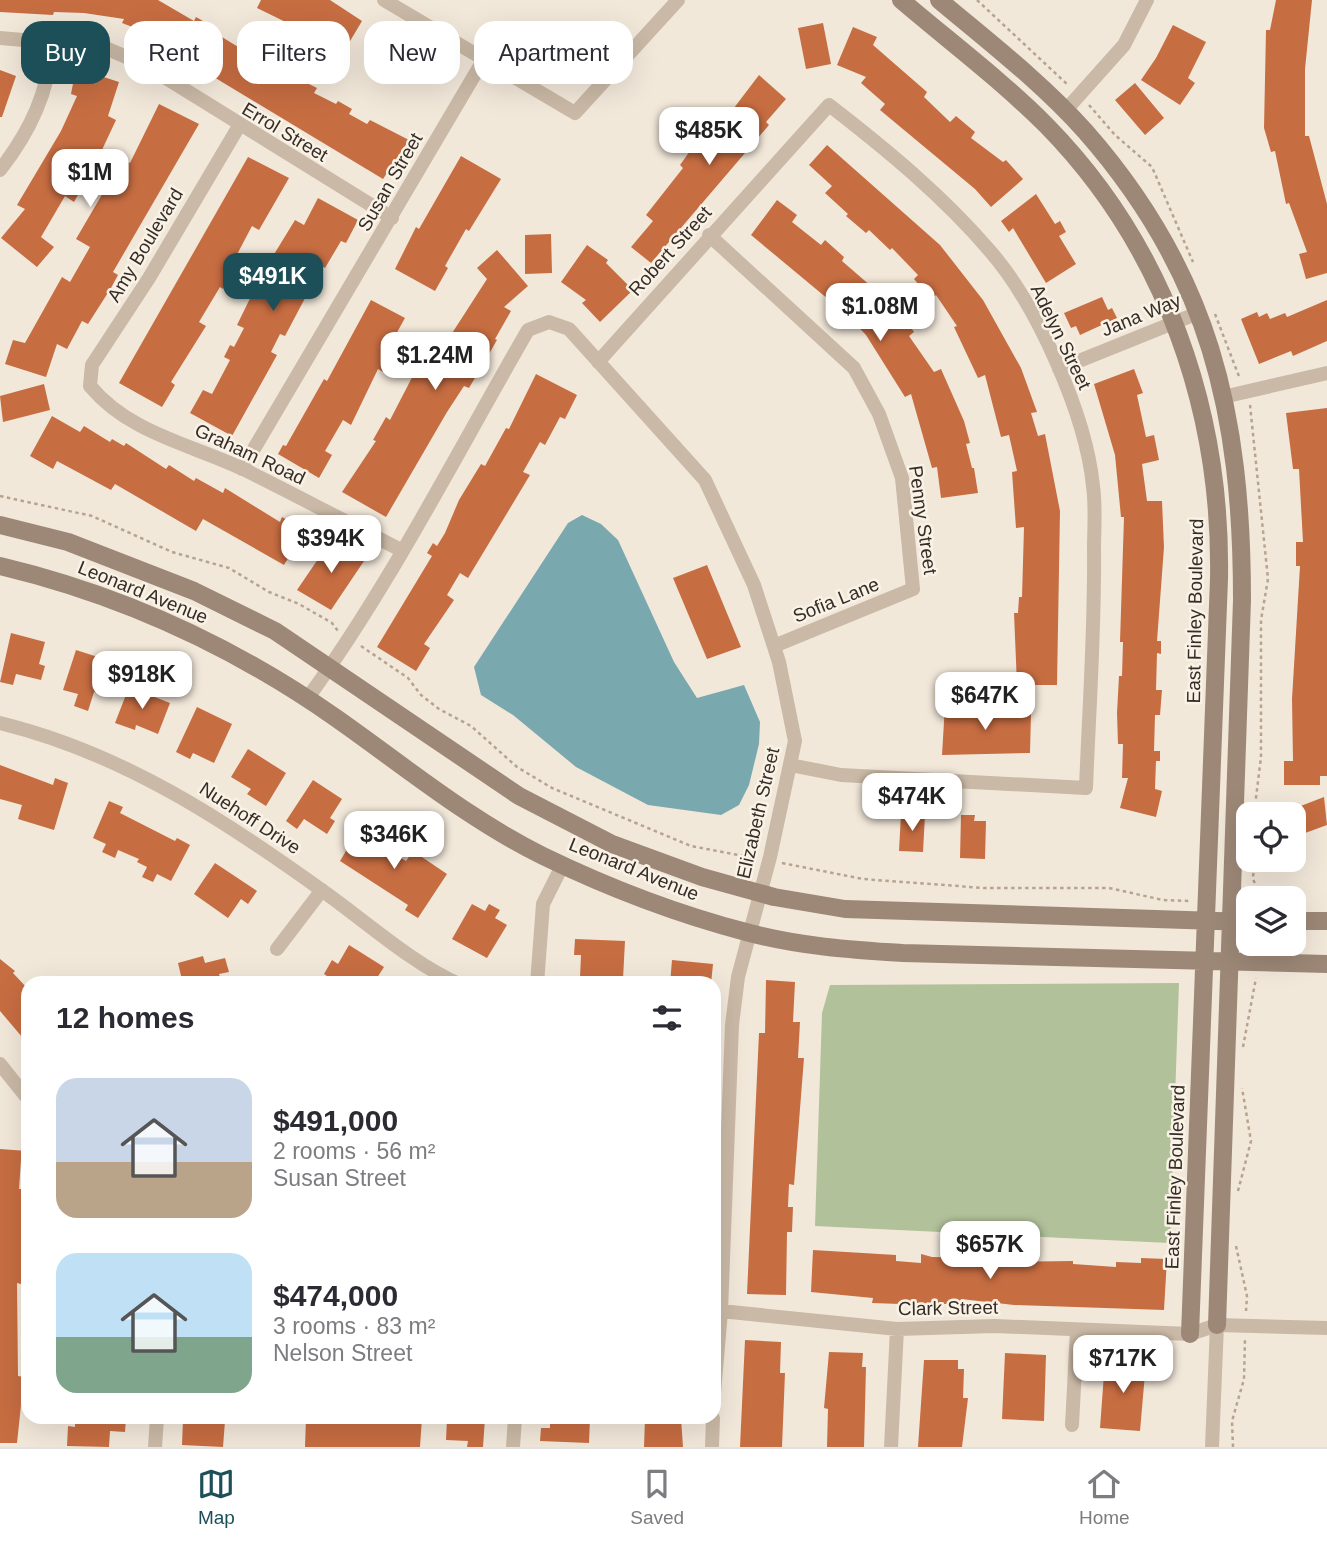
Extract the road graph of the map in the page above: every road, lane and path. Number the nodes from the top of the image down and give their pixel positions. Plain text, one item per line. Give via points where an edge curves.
1 (384, 0) edge
2 (678, 0) edge
3 (901, 0) edge
4 (939, 0) edge
5 (1147, 0) edge
6 (0, 38) edge
7 (21, 40) edge
8 (633, 49) edge
9 (110, 50) edge
10 (474, 53) edge
11 (474, 76) edge
12 (47, 84) edge
13 (526, 84) edge
14 (601, 84) edge
15 (829, 106) joint
16 (1065, 111) junction
17 (239, 126) junction
18 (0, 170) edge
19 (391, 218) junction
20 (709, 235) junction
21 (1198, 313) junction
22 (1175, 322) junction
23 (597, 362) junction
24 (1059, 369) junction
25 (1327, 373) edge
26 (90, 386) joint
27 (1223, 397) junction
28 (242, 469) junction
29 (0, 496) edge
30 (0, 525) edge
31 (401, 550) junction
32 (0, 566) edge
33 (914, 589) joint
34 (348, 638) junction
35 (774, 646) junction
36 (330, 668) junction
37 (307, 699) junction
38 (0, 723) edge
39 (790, 765) junction
40 (769, 861) junction
41 (563, 864) junction
42 (1240, 886) edge
43 (321, 890) junction
44 (759, 893) junction
45 (1206, 901) junction
46 (1205, 921) junction
47 (1306, 921) edge
48 (1327, 921) edge
49 (1236, 922) edge
50 (748, 933) junction
51 (1236, 938) edge
52 (276, 949) dead end
53 (1204, 962) junction
54 (1230, 963) junction
55 (1327, 964) edge
56 (444, 976) edge
57 (538, 976) edge
58 (1256, 986) dead end
59 (1241, 1057) dead end
60 (2, 1070) edge
61 (1242, 1084) dead end
62 (21, 1090) edge
63 (1236, 1201) dead end
64 (1235, 1237) dead end
65 (721, 1287) edge
66 (721, 1311) edge
67 (1217, 1325) junction
68 (1246, 1326) junction
69 (1327, 1328) edge
70 (897, 1329) junction
71 (1077, 1330) junction
72 (1183, 1334) junction
73 (157, 1424) edge
74 (515, 1424) edge
75 (713, 1424) edge
76 (1072, 1425) dead end
77 (155, 1447) edge
78 (513, 1447) edge
79 (712, 1447) edge
80 (891, 1447) edge
81 (1212, 1447) edge
82 (1233, 1447) edge

1 - 10 street
2 - 8 street
3 - 22 street, East Finley Boulevard via 1029,110 1081,164 1139,249
4 - 16 street via 1031,76
5 - 16 street via 1124,45
6 - 7 street, Errol Street
9 - 17 street, Errol Street via 145,65
11 - 19 street, Susan Street
12 - 18 street via 26,138
13 - 14 street via 575,113
15 - 20 street, Robert Street
15 - 24 street, Adelyn Street via 951,207 993,253
16 - 21 street via 1153,218
17 - 19 street, Errol Street
17 - 26 street, Amy Boulevard via 92,365
19 - 28 street, Susan Street
20 - 23 street, Robert Street
20 - 33 street, Penny Street via 853,368 879,414 902,478
21 - 22 street, Jana Way
21 - 27 street
22 - 24 street, Jana Way
22 - 45 street, East Finley Boulevard via 1209,439 1219,525
23 - 31 street, Elizabeth Street via 569,329 549,322 528,330
23 - 35 street, Elizabeth Street via 705,480 754,585
24 - 39 street, Adelyn Street via 1079,421 1093,486 1086,788 841,775
25 - 27 street
26 - 28 street, Graham Road via 104,403 135,424
27 - 42 street via 1242,522
28 - 31 street, Graham Road
29 - 34 path via 92,516 172,552 229,568 299,604
30 - 36 street, Leonard Avenue via 68,542 194,591 275,631
31 - 34 street
32 - 37 street, Leonard Avenue via 105,596 177,625 260,668
33 - 35 street, Sofia Lane
34 - 36 street
34 - 40 path via 408,678 421,695 471,726 517,767 552,788 691,846
35 - 39 street, Elizabeth Street via 795,741
36 - 37 street
36 - 44 street, Leonard Avenue via 519,796 612,844
37 - 41 street, Leonard Avenue via 467,811
38 - 43 street, Nuehoff Drive via 38,733 140,775 245,835
39 - 40 street, Elizabeth Street
40 - 44 street, Elizabeth Street
40 - 45 path via 863,879 984,887 1109,888 1163,900
41 - 50 street, Leonard Avenue via 674,910
41 - 57 street via 543,904
43 - 52 street
43 - 56 street, Nuehoff Drive
44 - 46 street, Leonard Avenue via 845,909
44 - 50 street, Elizabeth Street
45 - 46 street, East Finley Boulevard
46 - 49 street, Leonard Avenue
46 - 53 street, East Finley Boulevard
47 - 48 street
50 - 53 street, Leonard Avenue via 903,953
50 - 65 street, Elizabeth Street via 732,1025
51 - 54 street
53 - 54 street, Leonard Avenue
53 - 72 street, East Finley Boulevard
54 - 55 street, Leonard Avenue
54 - 67 street
58 - 59 path
60 - 62 street
61 - 63 path via 1251,1141
64 - 68 path via 1247,1296
66 - 70 street, Clark Street
67 - 68 street
67 - 72 street
67 - 81 street
68 - 69 street
68 - 82 path via 1244,1379 1232,1421
70 - 71 street, Clark Street via 995,1326
70 - 80 street
71 - 72 street, Clark Street
71 - 76 street
73 - 77 street
74 - 78 street
75 - 79 street

